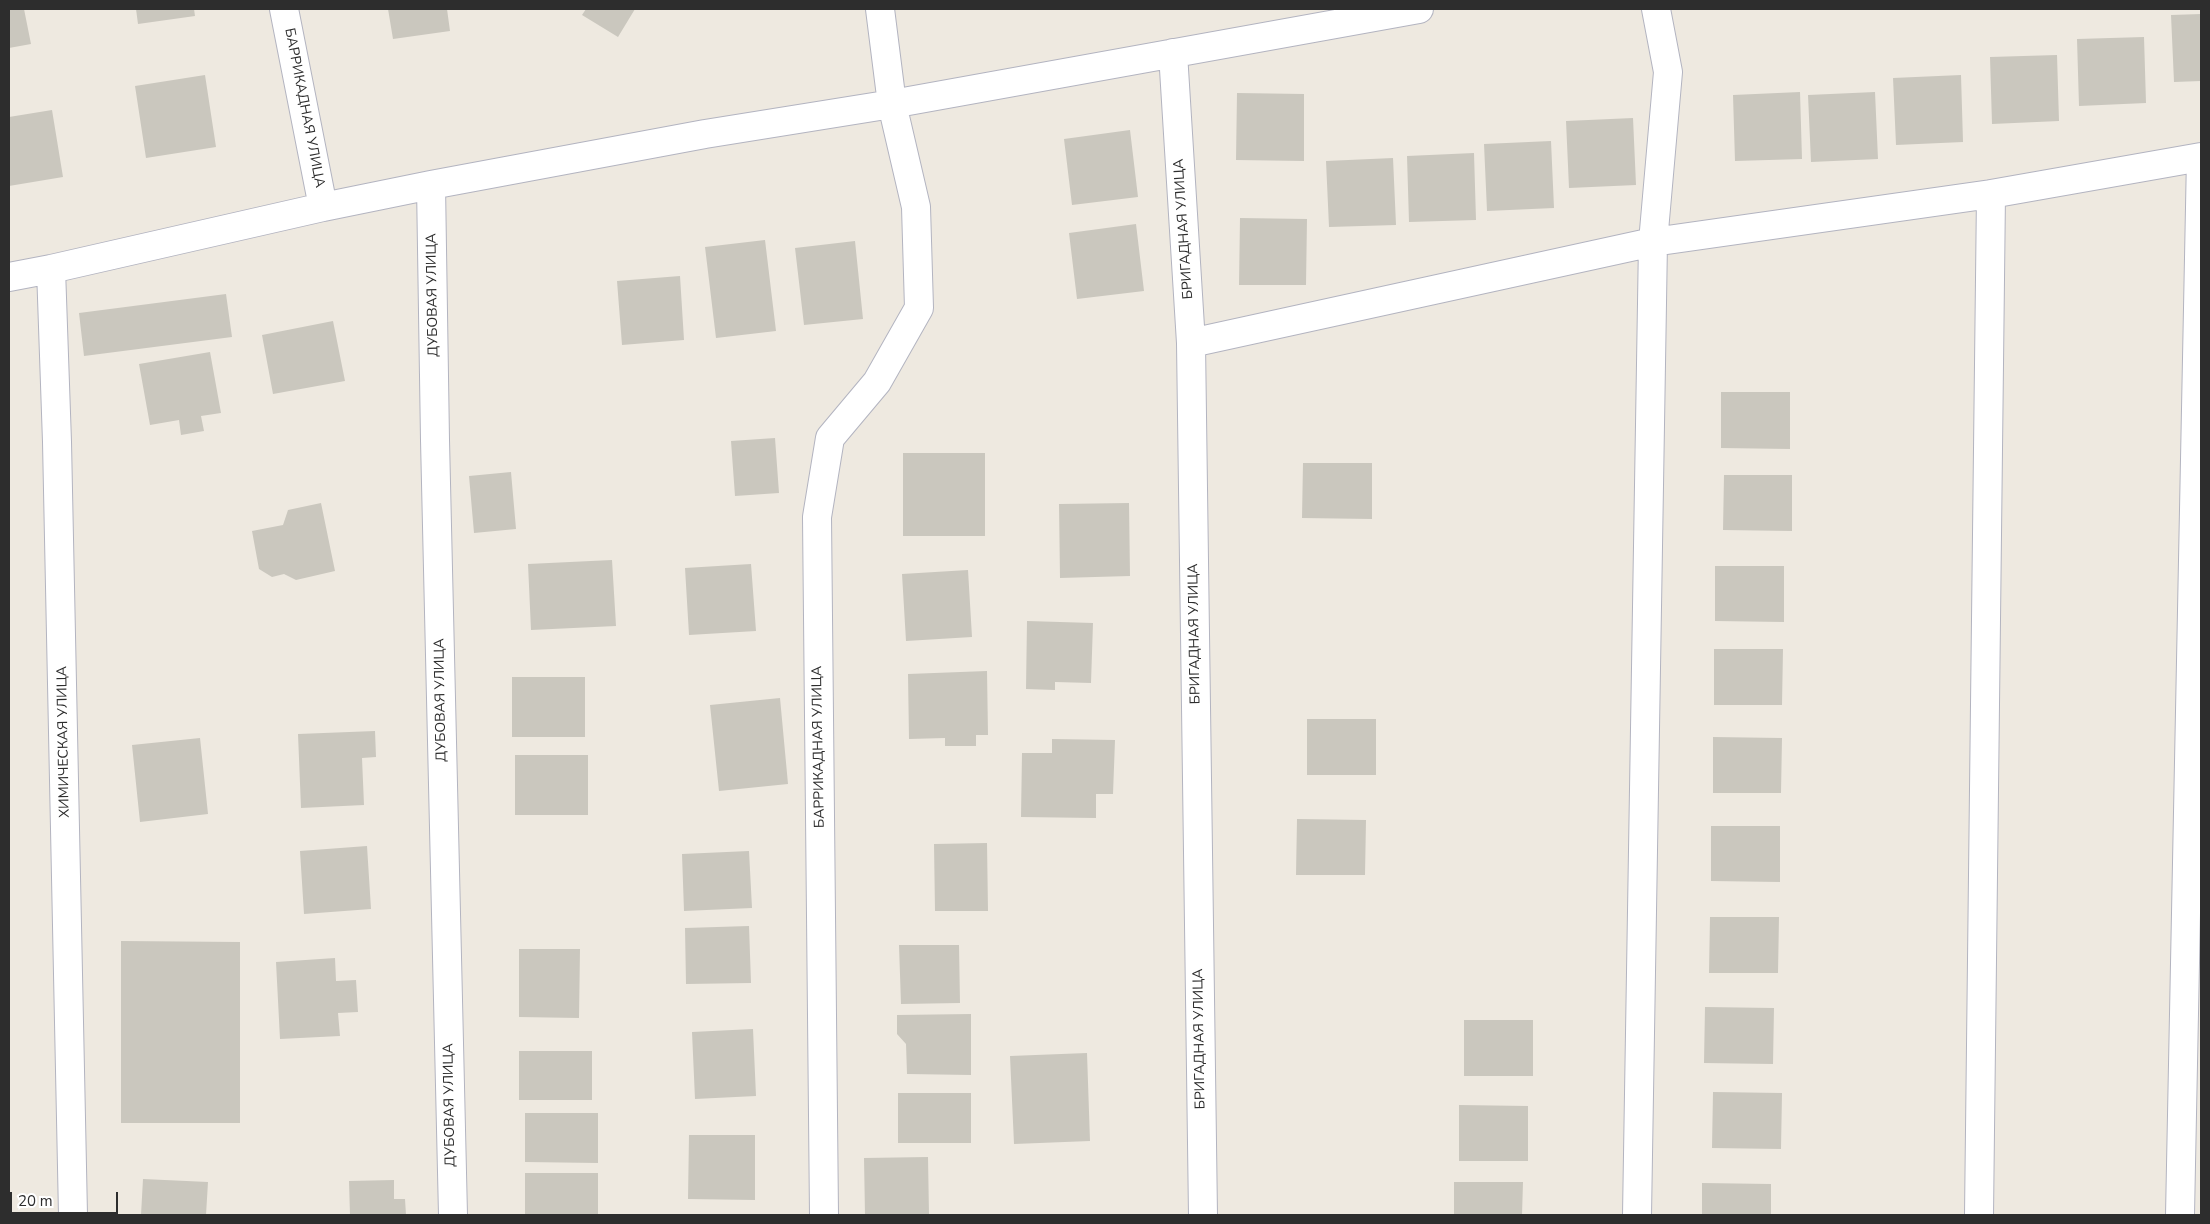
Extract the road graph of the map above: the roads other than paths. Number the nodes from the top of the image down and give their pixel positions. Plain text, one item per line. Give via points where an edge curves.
1 (284, 9) edge
2 (880, 9) edge
3 (1419, 9) edge
4 (1656, 9) edge
5 (1173, 53) junction
6 (892, 104) junction
7 (431, 185) junction
8 (1991, 194) junction
9 (323, 207) junction
10 (1653, 242) junction
11 (51, 270) junction
12 (9, 277) edge
13 (1191, 342) junction
14 (73, 1215) edge
15 (453, 1215) edge
16 (824, 1215) edge
17 (1203, 1215) edge
18 (1638, 1215) edge
19 (1979, 1215) edge
20 (2180, 1215) edge

1 - 9 street, БАРРИКАДНАЯ УЛИЦА
2 - 6 street
3 - 5 street
4 - 10 street via 1668,72
5 - 6 street
5 - 13 street, БРИГАДНАЯ УЛИЦА
6 - 7 street via 705,134
6 - 16 street, БАРРИКАДНАЯ УЛИЦА via 916,207 919,308 877,382 830,438 817,517
7 - 9 street
7 - 15 street, ДУБОВАЯ УЛИЦА
8 - 10 street
8 - 19 street
8 - 20 street via 2201,157
9 - 11 street
10 - 13 street
10 - 18 street
11 - 12 street
11 - 14 street, ХИМИЧЕСКАЯ УЛИЦА via 58,461
13 - 17 street, БРИГАДНАЯ УЛИЦА

